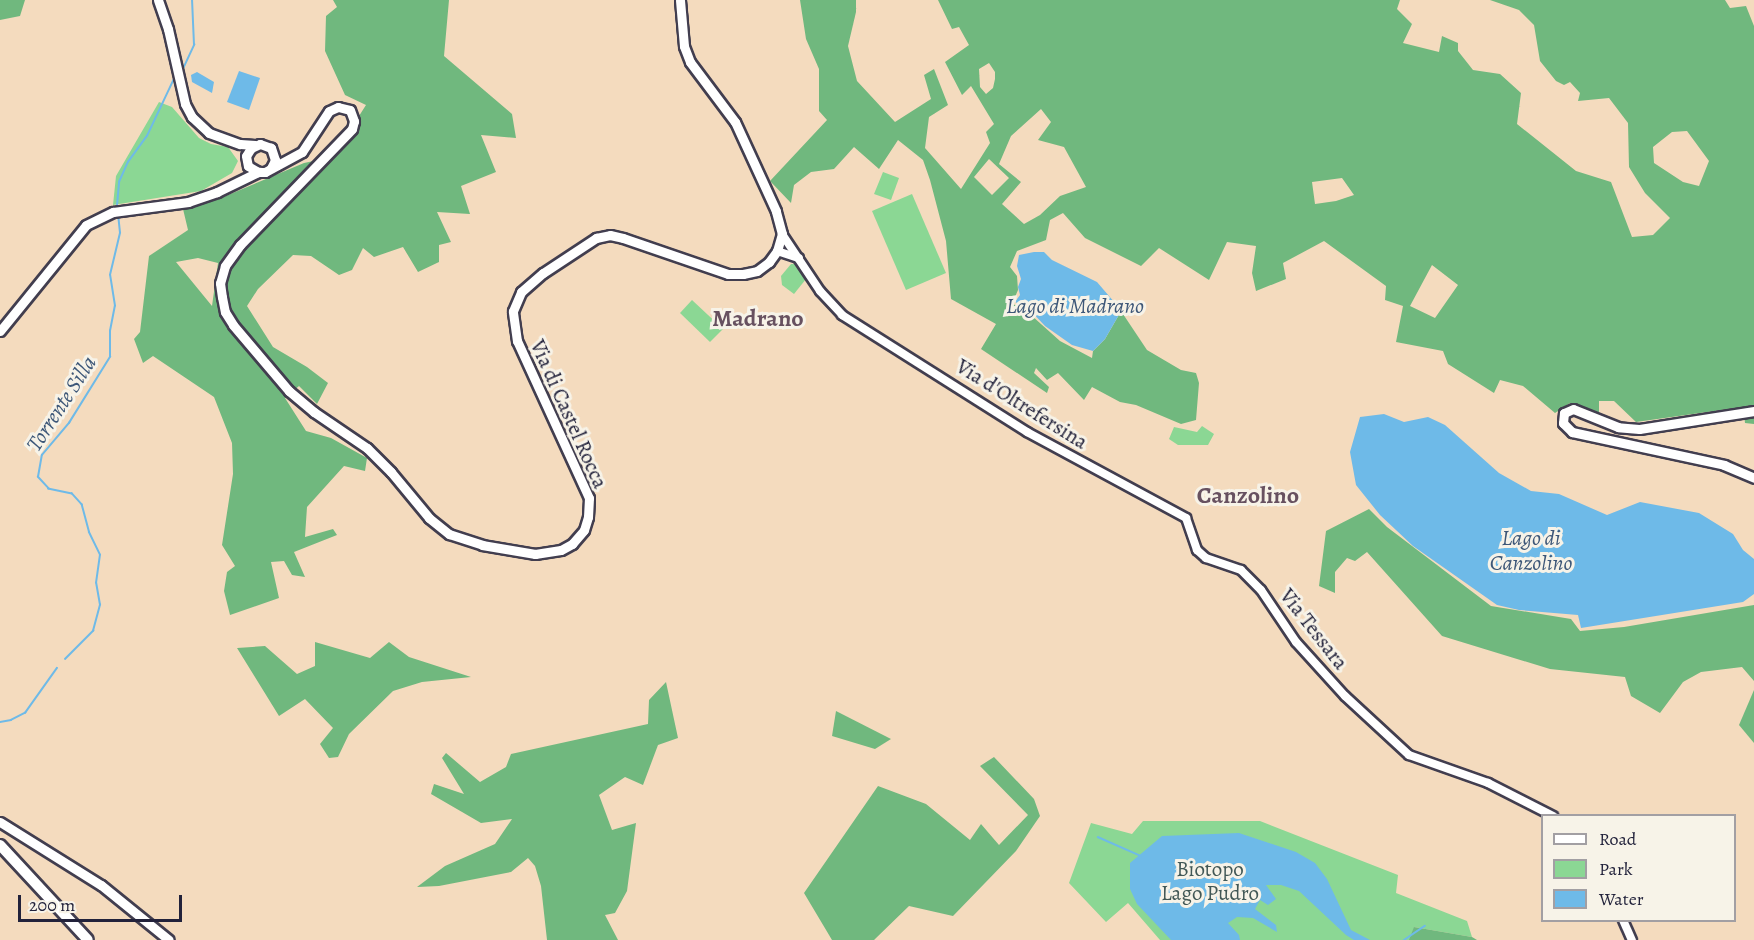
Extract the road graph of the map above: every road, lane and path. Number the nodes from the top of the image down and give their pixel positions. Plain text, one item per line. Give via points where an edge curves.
1 (158, 0) edge
2 (680, 0) edge
3 (240, 144) junction
4 (255, 145) junction
5 (274, 155) junction
6 (247, 159) junction
7 (288, 159) junction
8 (271, 168) junction
9 (258, 172) junction
10 (237, 183) junction
11 (782, 234) junction
12 (777, 251) junction
13 (799, 258) junction
14 (0, 331) edge
15 (1754, 411) edge
16 (1754, 478) edge
17 (1188, 532) joint
18 (1549, 814) edge
19 (0, 822) edge
20 (0, 845) edge
21 (0, 852) edge
22 (1623, 922) edge
23 (82, 940) edge
24 (88, 940) edge
25 (169, 940) edge
26 (1632, 940) edge

1 - 3 main road via 185,104 198,126
2 - 11 main road via 684,46 690,62 735,122 776,211
3 - 4 main road
3 - 6 main road
4 - 5 main road via 266,145
4 - 6 main road
5 - 7 main road
5 - 8 main road
6 - 9 main road
6 - 10 main road
7 - 8 main road, Via di Castel Rocca
7 - 12 main road, Via di Castel Rocca via 311,142 329,111 338,107 350,110 352,129 240,245 225,267 220,283 225,312 289,391 368,448 429,518 449,534 482,545 549,554 572,544 584,530 588,517 589,498 579,472 517,341 513,311 523,290 596,238 610,236 728,274 757,271
8 - 9 main road
9 - 10 main road
10 - 14 main road via 188,202 113,212 86,225
11 - 12 main road
11 - 13 street, Via d'Oltrefersina
12 - 13 street
13 - 17 street, Via d'Oltrefersina via 820,291 842,315 1027,432 1186,518
15 - 16 main road via 1639,429 1618,427 1573,410 1564,413 1563,423 1572,432 1724,465
17 - 18 street, Via Tessara via 1206,558 1241,570 1254,583 1296,642 1345,696 1409,755 1488,783
19 - 25 main road via 101,885
20 - 24 highway
21 - 23 highway
22 - 26 street

